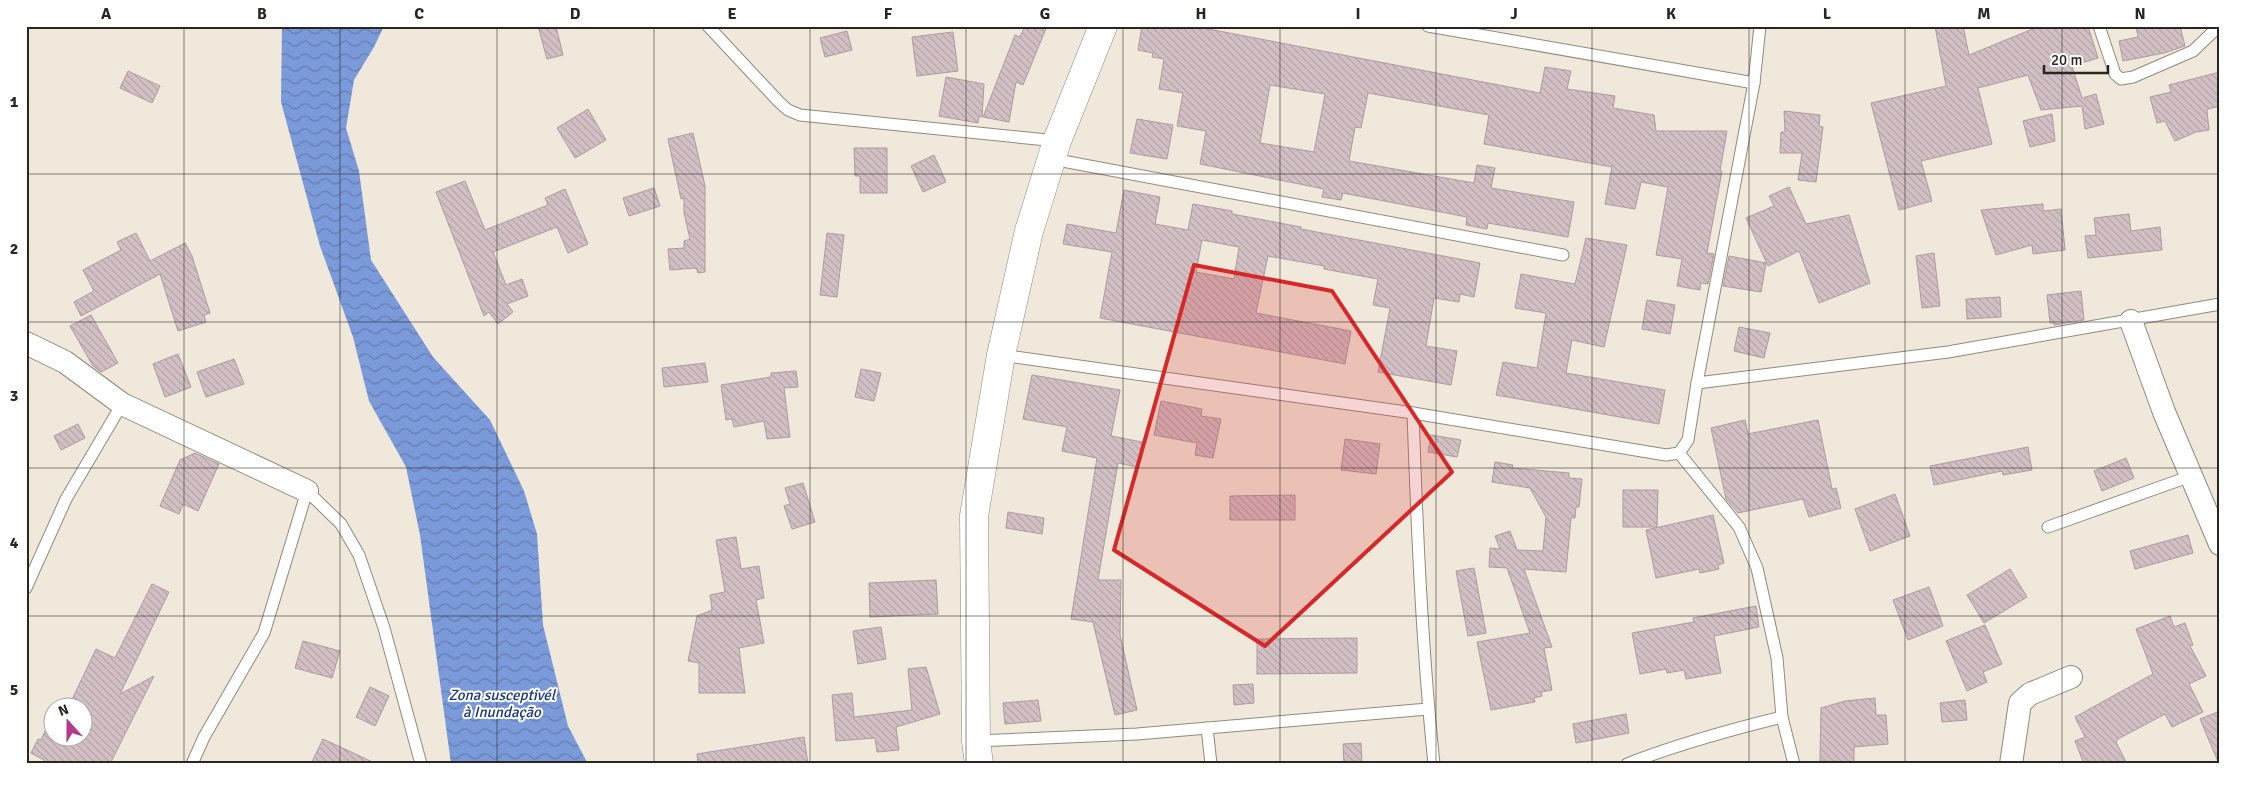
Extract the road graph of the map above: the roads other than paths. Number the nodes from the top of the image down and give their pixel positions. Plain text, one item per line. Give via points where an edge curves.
1 (708, 26) edge
2 (1103, 26) edge
3 (1428, 26) edge
4 (1760, 26) edge
5 (2099, 26) edge
6 (2219, 26) edge
7 (1754, 83) junction
8 (1054, 150) junction
9 (1563, 255) dead end
10 (2220, 304) edge
11 (2131, 321) junction
12 (26, 343) edge
13 (1001, 355) junction
14 (1697, 383) junction
15 (122, 404) junction
16 (1412, 413) junction
17 (1679, 453) junction
18 (2191, 476) junction
19 (307, 491) junction
20 (2048, 528) dead end
21 (2220, 544) edge
22 (26, 588) edge
23 (2071, 676) dead end
24 (1428, 709) junction
25 (1782, 717) junction
26 (1207, 728) junction
27 (977, 752) edge
28 (192, 764) edge
29 (421, 764) edge
30 (1211, 764) edge
31 (1434, 764) edge
32 (1627, 764) edge
33 (1794, 764) edge
34 (2011, 764) edge

1 - 8 lane via 779,102 800,115
2 - 8 main road
3 - 7 lane
4 - 7 lane
5 - 6 lane via 2115,74 2122,79 2193,51
7 - 14 lane
8 - 9 lane
8 - 13 main road via 1029,231
10 - 11 lane
11 - 14 lane via 1948,352
11 - 18 street
12 - 15 street via 65,362
13 - 16 lane
13 - 27 main road via 974,516
14 - 17 lane via 1688,440
15 - 19 street
15 - 22 lane via 66,499
16 - 17 lane via 1666,455
16 - 24 lane
17 - 25 lane via 1739,527 1757,568 1777,658
18 - 20 lane
18 - 21 street
19 - 28 lane via 264,633
19 - 29 lane via 341,524 360,555 384,628
23 - 34 street via 2030,694 2020,703
24 - 26 lane
24 - 31 lane
25 - 32 lane via 1664,749
25 - 33 lane
26 - 27 lane
26 - 30 lane

